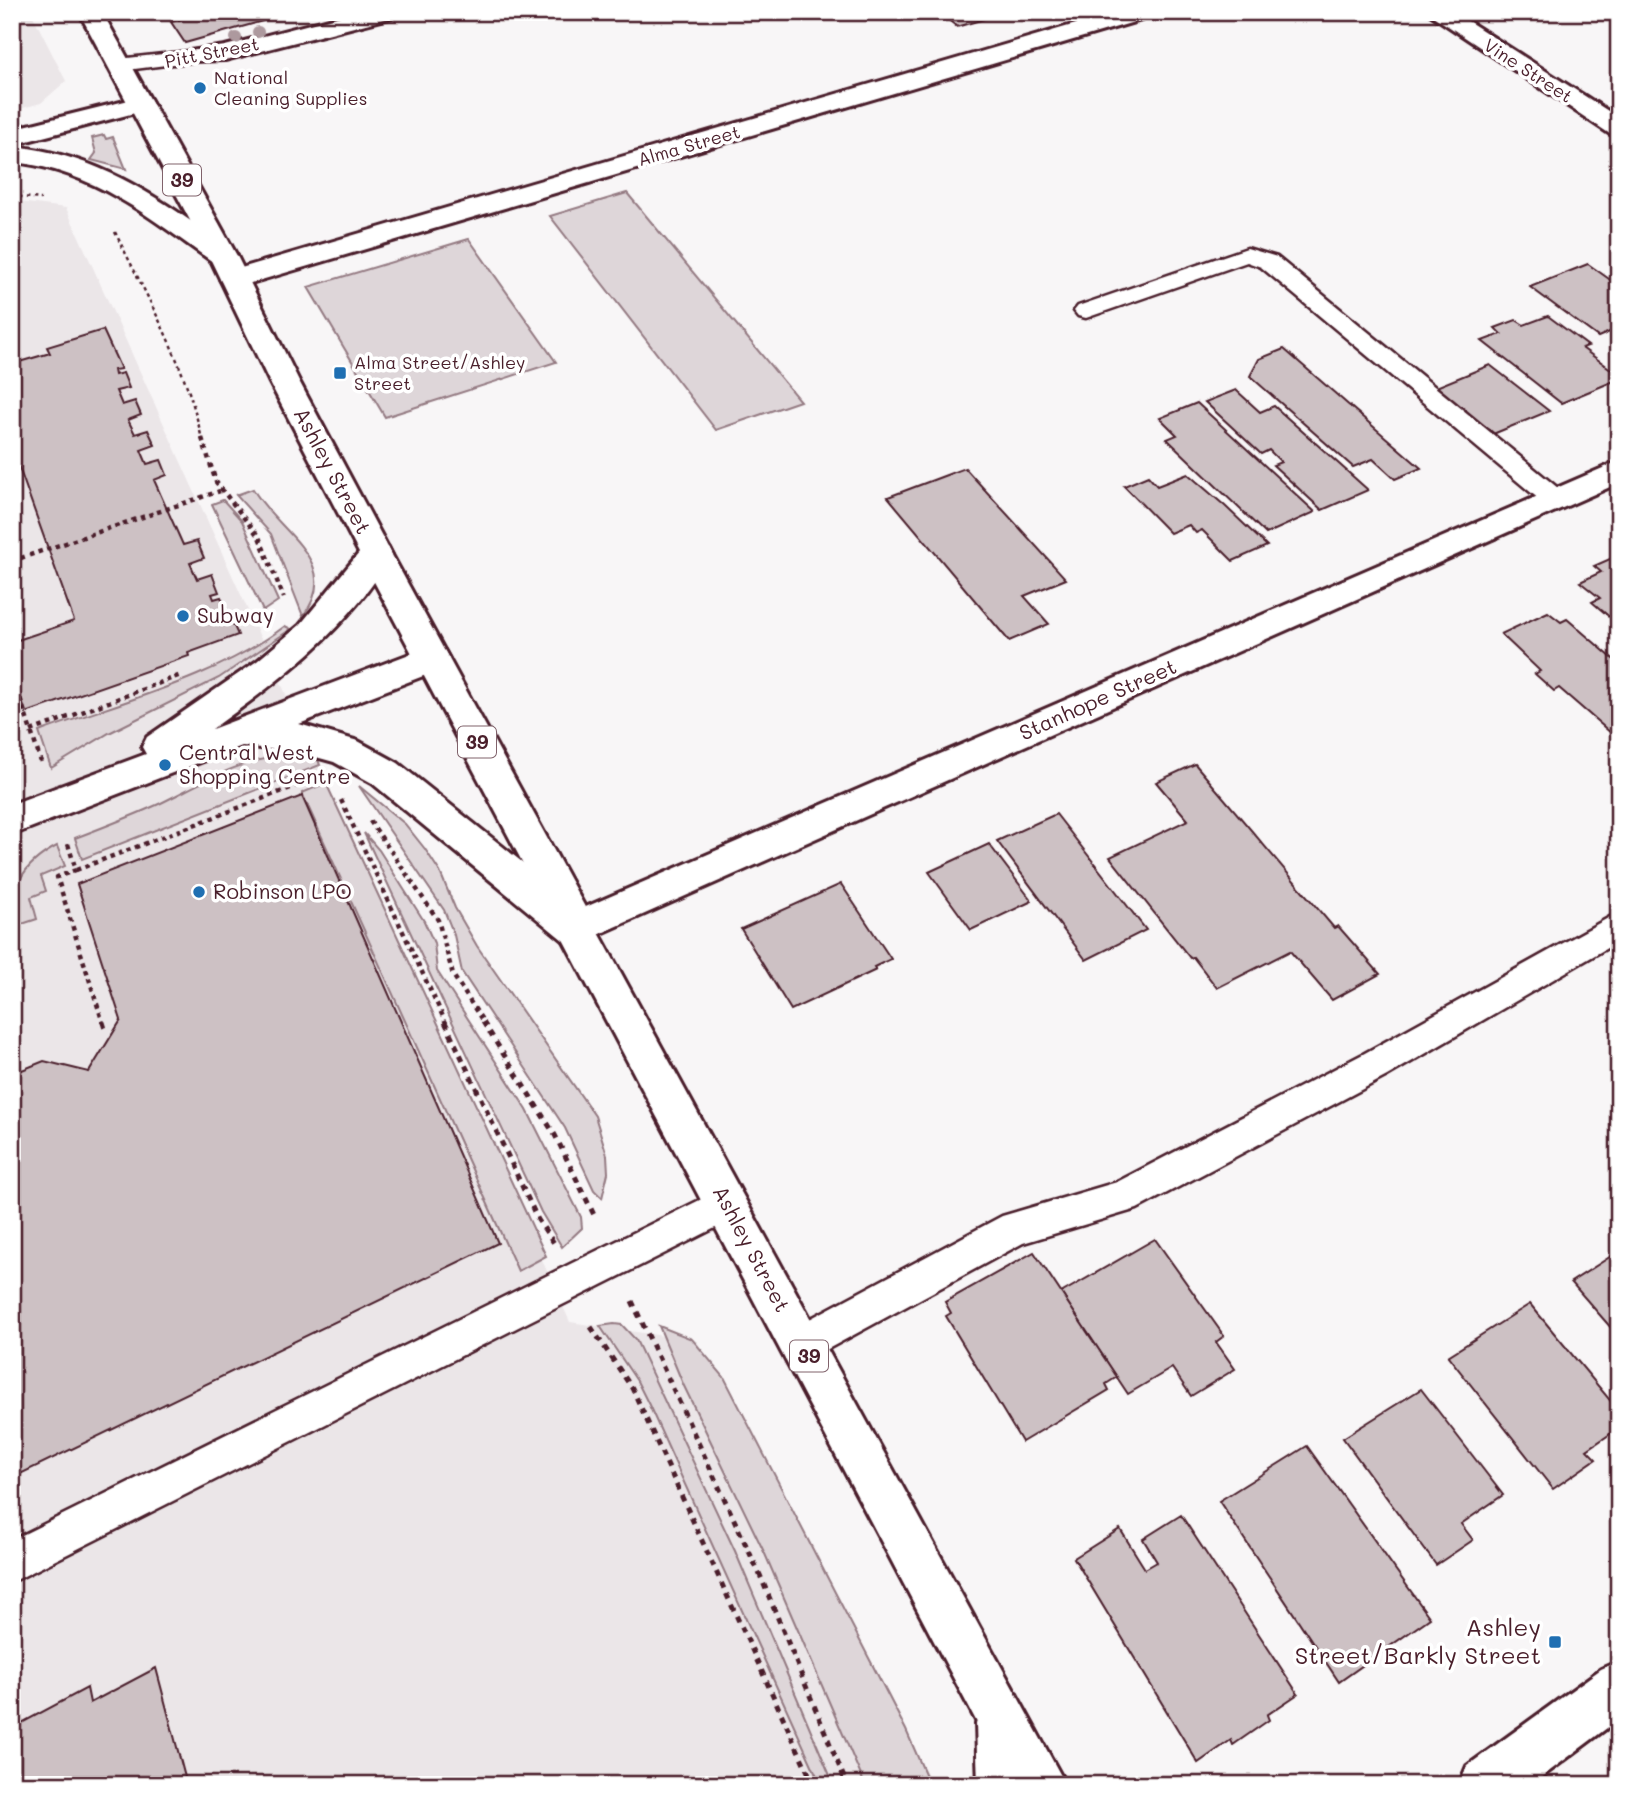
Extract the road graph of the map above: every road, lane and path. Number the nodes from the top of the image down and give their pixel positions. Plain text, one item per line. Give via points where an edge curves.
1 (90, 12) edge
2 (385, 12) edge
3 (1143, 12) edge
4 (1438, 12) edge
5 (198, 57) joint
6 (119, 65) junction
7 (141, 104) junction
8 (1619, 129) edge
9 (12, 137) edge
10 (12, 154) edge
11 (12, 196) edge
12 (43, 200) dead end
13 (110, 223) dead end
14 (229, 268) junction
15 (1086, 311) dead end
16 (1619, 471) edge
17 (220, 491) junction
18 (1555, 499) junction
19 (376, 555) junction
20 (12, 561) edge
21 (286, 602) dead end
22 (432, 659) junction
23 (12, 673) edge
24 (185, 674) dead end
25 (31, 731) junction
26 (237, 732) junction
27 (44, 773) dead end
28 (303, 783) dead end
29 (107, 785) junction
30 (340, 798) dead end
31 (362, 811) dead end
32 (12, 820) edge
33 (67, 839) dead end
34 (76, 870) junction
35 (1619, 925) edge
36 (577, 928) junction
37 (105, 1029) dead end
38 (726, 1204) junction
39 (593, 1213) dead end
40 (557, 1251) dead end
41 (642, 1324) dead end
42 (591, 1327) dead end
43 (802, 1343) junction
44 (12, 1562) edge
45 (1619, 1687) edge
46 (1002, 1719) junction
47 (814, 1785) edge
48 (847, 1785) edge
49 (1005, 1785) edge
50 (1039, 1785) edge
51 (1486, 1785) edge

1 - 6 street, Ashley Street / 39
2 - 5 street, Pitt Street
3 - 14 street, Alma Street
4 - 8 street, Vine Street
5 - 6 lane, Pitt Street
6 - 7 street, Ashley Street / 39
7 - 9 street
7 - 14 street, Ashley Street / 39
10 - 14 street via 39,156 100,174
11 - 12 path
13 - 17 path via 190,392 205,457
14 - 19 street, Ashley Street / 39
15 - 18 lane via 1247,255 1269,262
16 - 18 street, Stanhope Street
17 - 20 path
17 - 21 path via 253,527 269,554
18 - 36 street, Stanhope Street
19 - 22 street, Ashley Street / 39
19 - 29 street via 312,634
22 - 26 street
22 - 36 street, Ashley Street / 39
23 - 25 path
24 - 25 path
25 - 27 path
26 - 29 street
26 - 36 street, Ashley Street via 298,738 345,751 386,773
28 - 34 path
29 - 32 street
30 - 40 path via 532,1207
31 - 39 path via 429,904 442,930 453,975 555,1135
33 - 34 path
34 - 37 path via 57,877
35 - 43 lane via 1375,1065 1124,1197 1016,1228
36 - 38 street, Ashley Street / 39
38 - 43 street, Ashley Street / 39
38 - 44 lane
41 - 48 path via 760,1575
42 - 47 path via 632,1388
43 - 46 street, Ashley Street / 39
45 - 51 street
46 - 49 street, Ashley Street
46 - 50 street, Ashley Street / 39

